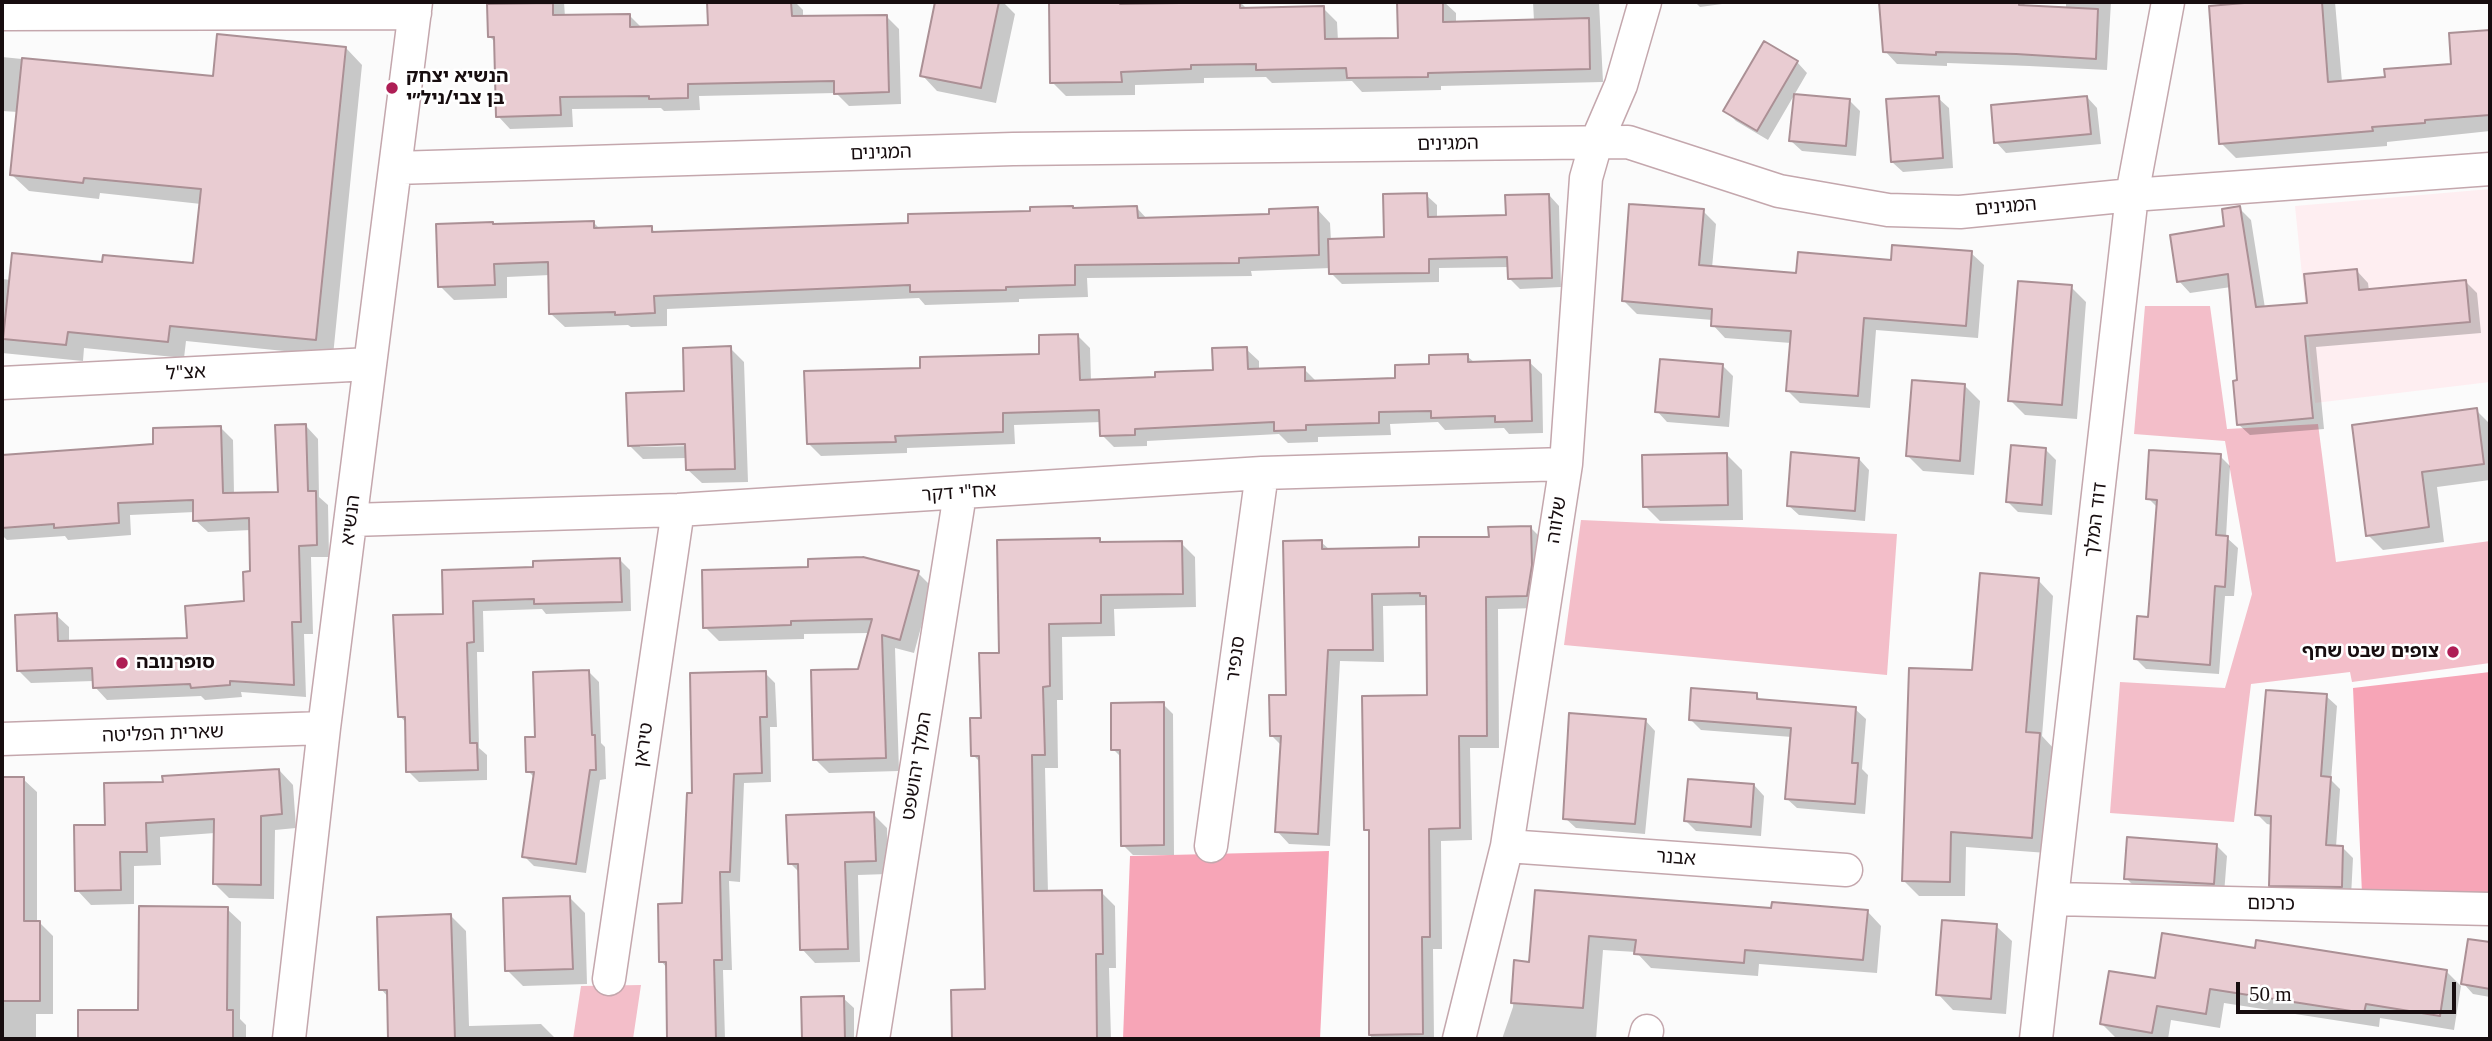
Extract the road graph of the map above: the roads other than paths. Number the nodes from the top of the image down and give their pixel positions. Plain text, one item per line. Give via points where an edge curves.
1 (1645, 2) edge
2 (2168, 2) edge
3 (416, 8) edge
4 (2, 13) edge
5 (1596, 143) junction
6 (395, 169) junction
7 (2490, 169) edge
8 (2133, 195) junction
9 (370, 364) junction
10 (2, 383) edge
11 (1566, 464) junction
12 (1262, 473) junction
13 (960, 494) junction
14 (678, 510) junction
15 (351, 520) junction
16 (324, 728) junction
17 (2, 739) edge
18 (1211, 846) dead end
19 (1507, 846) junction
20 (1846, 870) dead end
21 (2053, 899) junction
22 (2490, 909) edge
23 (609, 979) dead end
24 (289, 1039) edge
25 (873, 1039) edge
26 (1459, 1039) edge
27 (2036, 1039) edge

1 - 5 street, שלווה via 1621,85
2 - 8 street, דוד המלך
3 - 4 street
3 - 6 street, הנשיא
5 - 6 street, המגינים via 1013,149
5 - 8 street, המגינים via 1628,142 1779,191 1888,210 1960,212
5 - 11 street, שלווה via 1584,196
6 - 9 street, הנשיא
7 - 8 street, המגינים
8 - 21 street, דוד המלך
9 - 10 street, אצ"ל
9 - 15 street, הנשיא
11 - 12 street, אח"י דקר
11 - 19 street, שלווה
12 - 13 street, אח"י דקר
12 - 18 street, סנפיר
13 - 14 street, אח"י דקר
13 - 25 street, המלך יהושפט
14 - 15 street, אח"י דקר
14 - 23 street, טיראן
15 - 16 street, הנשיא
16 - 17 street, שארית הפליטה
16 - 24 street, הנשיא
19 - 20 street, אבנר
19 - 26 street, שלווה
21 - 22 street, כרכום
21 - 27 street, דוד המלך

